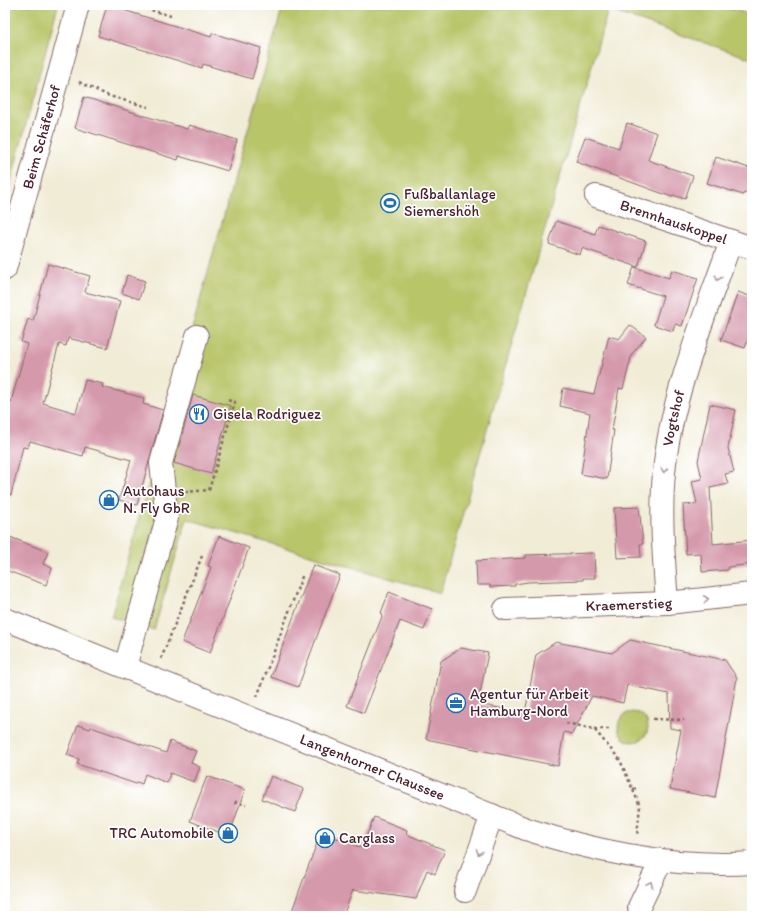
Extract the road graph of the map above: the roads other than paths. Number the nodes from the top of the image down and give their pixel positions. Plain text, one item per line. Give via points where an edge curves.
1 (78, 5) edge
2 (596, 196) dead end
3 (731, 241) junction
4 (752, 248) edge
5 (5, 268) edge
6 (197, 336) dead end
7 (752, 594) edge
8 (667, 603) junction
9 (505, 609) dead end
10 (5, 619) edge
11 (125, 667) junction
12 (492, 815) junction
13 (661, 861) junction
14 (752, 862) edge
15 (464, 891) dead end
16 (639, 907) dead end

1 - 5 street, Beim Schäferhof
2 - 3 street, Brennhauskoppel
3 - 4 street, Brennhauskoppel
3 -> 8 street, Vogtshof via 677,401 668,440 662,530
6 - 11 street via 161,463 167,518
8 -> 7 street, Kraemerstieg
8 - 9 street, Kraemerstieg
10 - 11 street, Langenhorner Chaussee
11 - 12 street, Langenhorner Chaussee
12 - 13 street, Langenhorner Chaussee via 562,841 600,851
12 -> 15 street
13 - 14 street, Langenhorner Chaussee
16 -> 13 street

